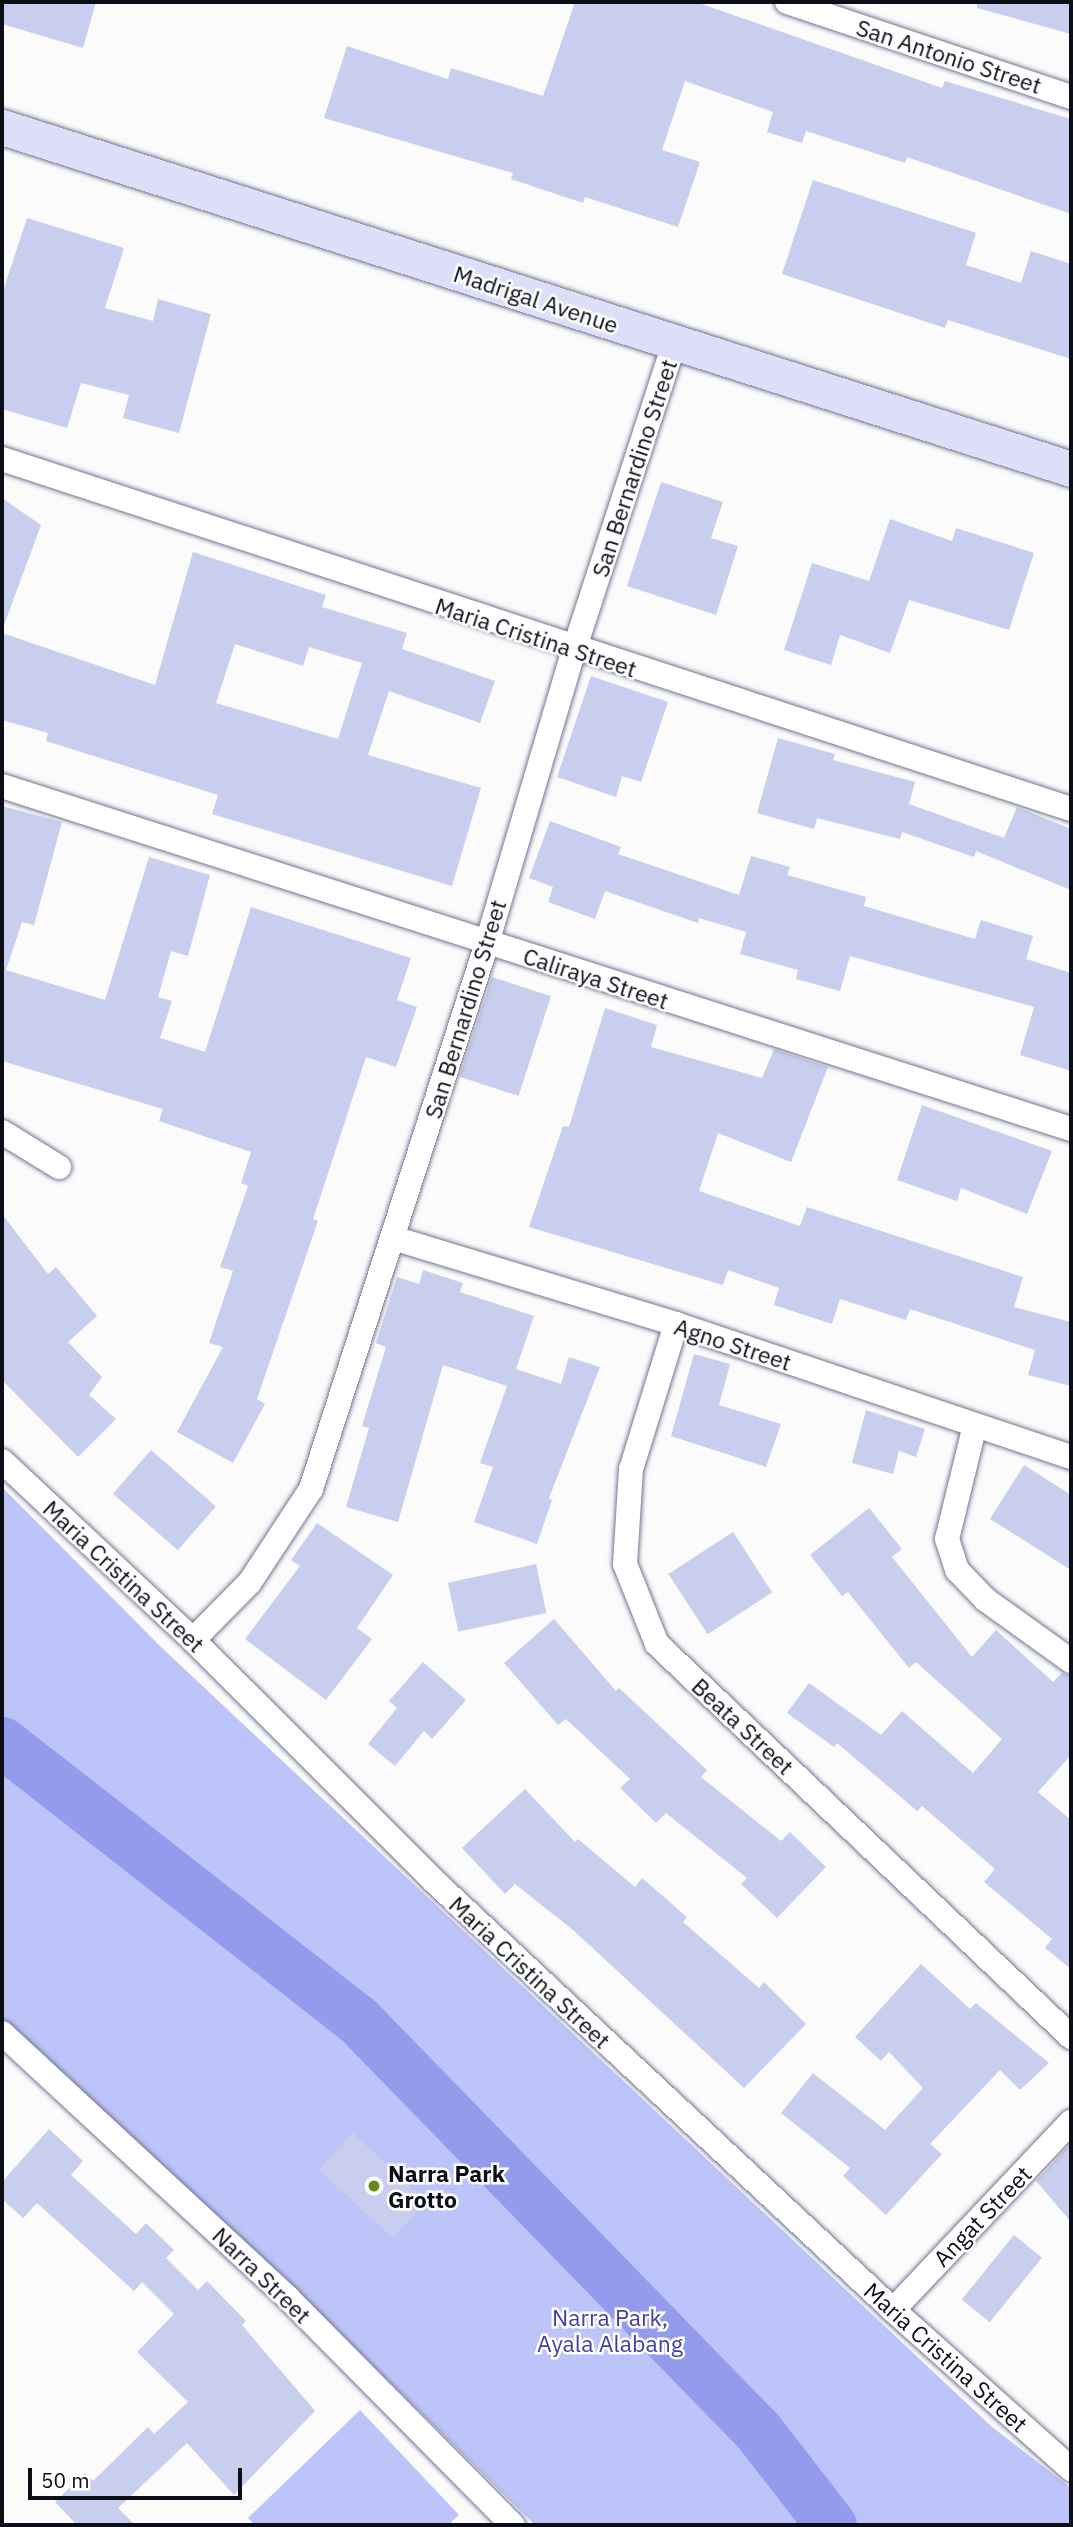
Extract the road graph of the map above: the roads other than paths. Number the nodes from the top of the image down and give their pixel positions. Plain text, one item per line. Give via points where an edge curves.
1 (787, 2) edge
2 (1071, 97) edge
3 (2, 127) edge
4 (674, 344) junction
5 (2, 460) edge
6 (1071, 469) edge
7 (573, 650) junction
8 (2, 786) edge
9 (1071, 809) edge
10 (487, 943) junction
11 (1071, 1129) edge
12 (2, 1132) edge
13 (59, 1167) dead end
14 (393, 1238) junction
15 (676, 1324) junction
16 (975, 1425) junction
17 (1071, 1457) edge
18 (2, 1461) edge
19 (192, 1640) junction
20 (1071, 1661) edge
21 (2, 2033) edge
22 (1071, 2037) edge
23 (1071, 2122) edge
24 (892, 2309) junction
25 (1071, 2469) edge
26 (513, 2525) edge

1 - 2 street, San Antonio Street
3 - 4 street, Madrigal Avenue
4 - 6 street, Madrigal Avenue
4 - 7 street, San Bernardino Street
5 - 7 street, Maria Cristina Street
7 - 9 street, Maria Cristina Street
7 - 10 street, San Bernardino Street
8 - 10 street, Caliraya Street
10 - 11 street, Caliraya Street
10 - 14 street, San Bernardino Street
12 - 13 street
14 - 15 street, Agno Street
14 - 19 street, San Bernardino Street via 311,1489 250,1582
15 - 16 street, Agno Street
15 - 22 street, Beata Street via 631,1469 625,1563 657,1644
16 - 17 street, Agno Street
16 - 20 street via 947,1539 957,1570 986,1600
18 - 19 street, Maria Cristina Street
19 - 24 street, Maria Cristina Street via 435,1882
21 - 26 street, Narra Street via 288,2298
23 - 24 street, Angat Street
24 - 25 street, Maria Cristina Street

